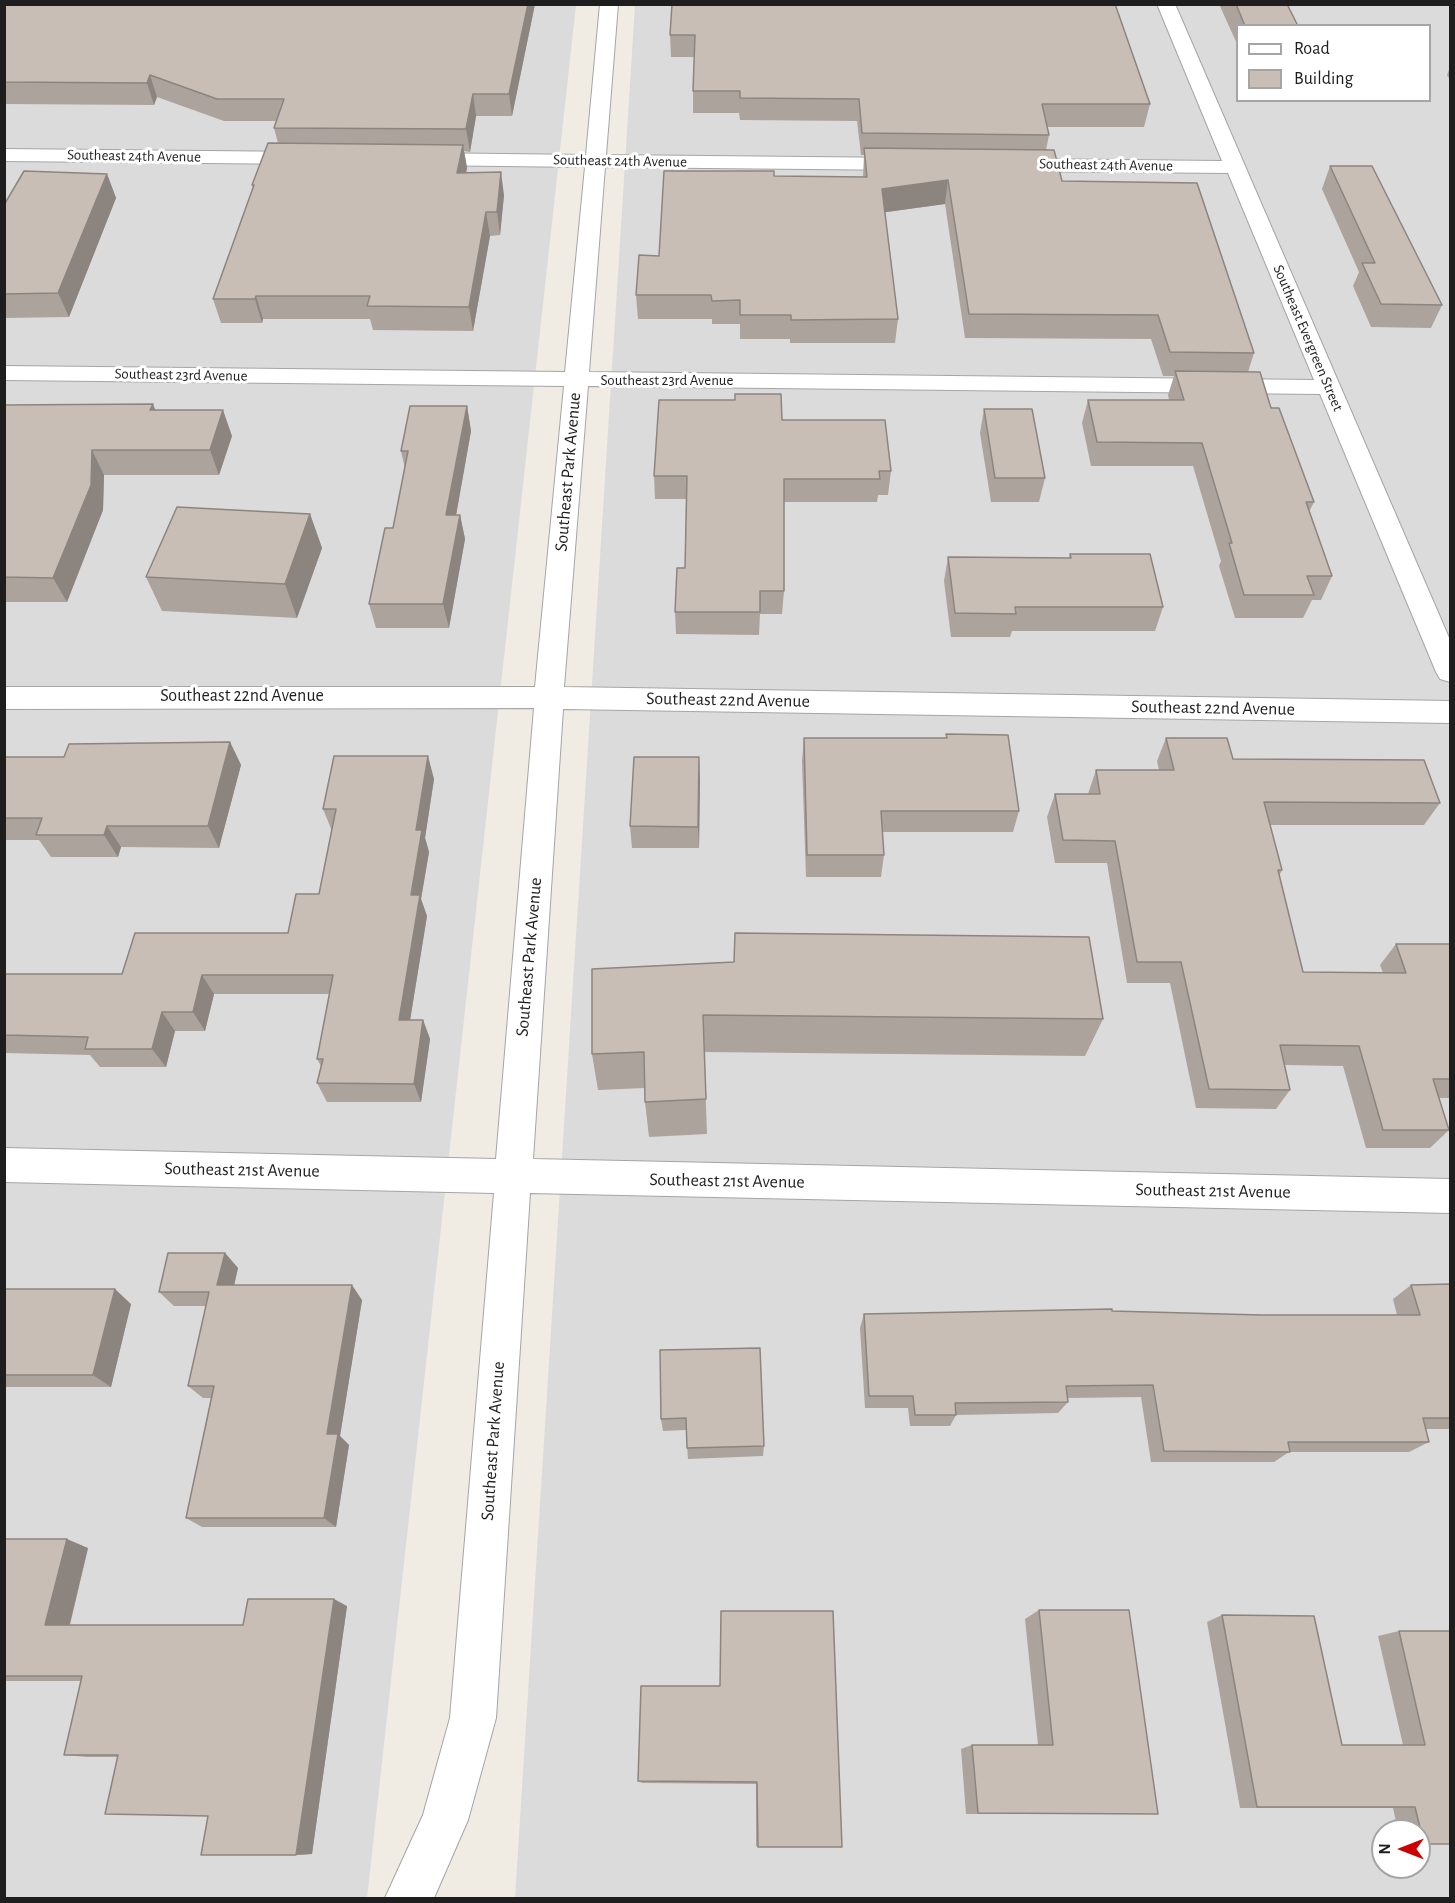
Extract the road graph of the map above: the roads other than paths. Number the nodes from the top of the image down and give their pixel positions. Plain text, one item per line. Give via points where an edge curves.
1 (609, 4) edge
2 (1166, 4) edge
3 (4, 155) edge
4 (323, 158) edge
5 (405, 159) edge
6 (594, 161) junction
7 (926, 164) edge
8 (997, 164) edge
9 (1235, 166) junction
10 (4, 373) edge
11 (576, 380) junction
12 (1329, 387) junction
13 (1450, 672) edge
14 (549, 697) junction
15 (4, 698) edge
16 (1450, 712) edge
17 (4, 1165) edge
18 (511, 1176) junction
19 (1450, 1196) edge
20 (409, 1899) edge

1 - 6 street, Southeast Park Avenue
2 - 9 street, Southeast Evergreen Street
3 - 4 street, Southeast 24th Avenue
5 - 6 street, Southeast 24th Avenue
6 - 7 street, Southeast 24th Avenue
6 - 11 street, Southeast Park Avenue
8 - 9 street, Southeast 24th Avenue
9 - 12 street, Southeast Evergreen Street
10 - 11 street, Southeast 23rd Avenue
11 - 12 street, Southeast 23rd Avenue
11 - 14 street, Southeast Park Avenue
12 - 13 street, Southeast Evergreen Street
14 - 15 street, Southeast 22nd Avenue
14 - 16 street, Southeast 22nd Avenue
14 - 18 street, Southeast Park Avenue
17 - 18 street, Southeast 21st Avenue
18 - 19 street, Southeast 21st Avenue
18 - 20 street, Southeast Park Avenue via 473,1718 445,1820

